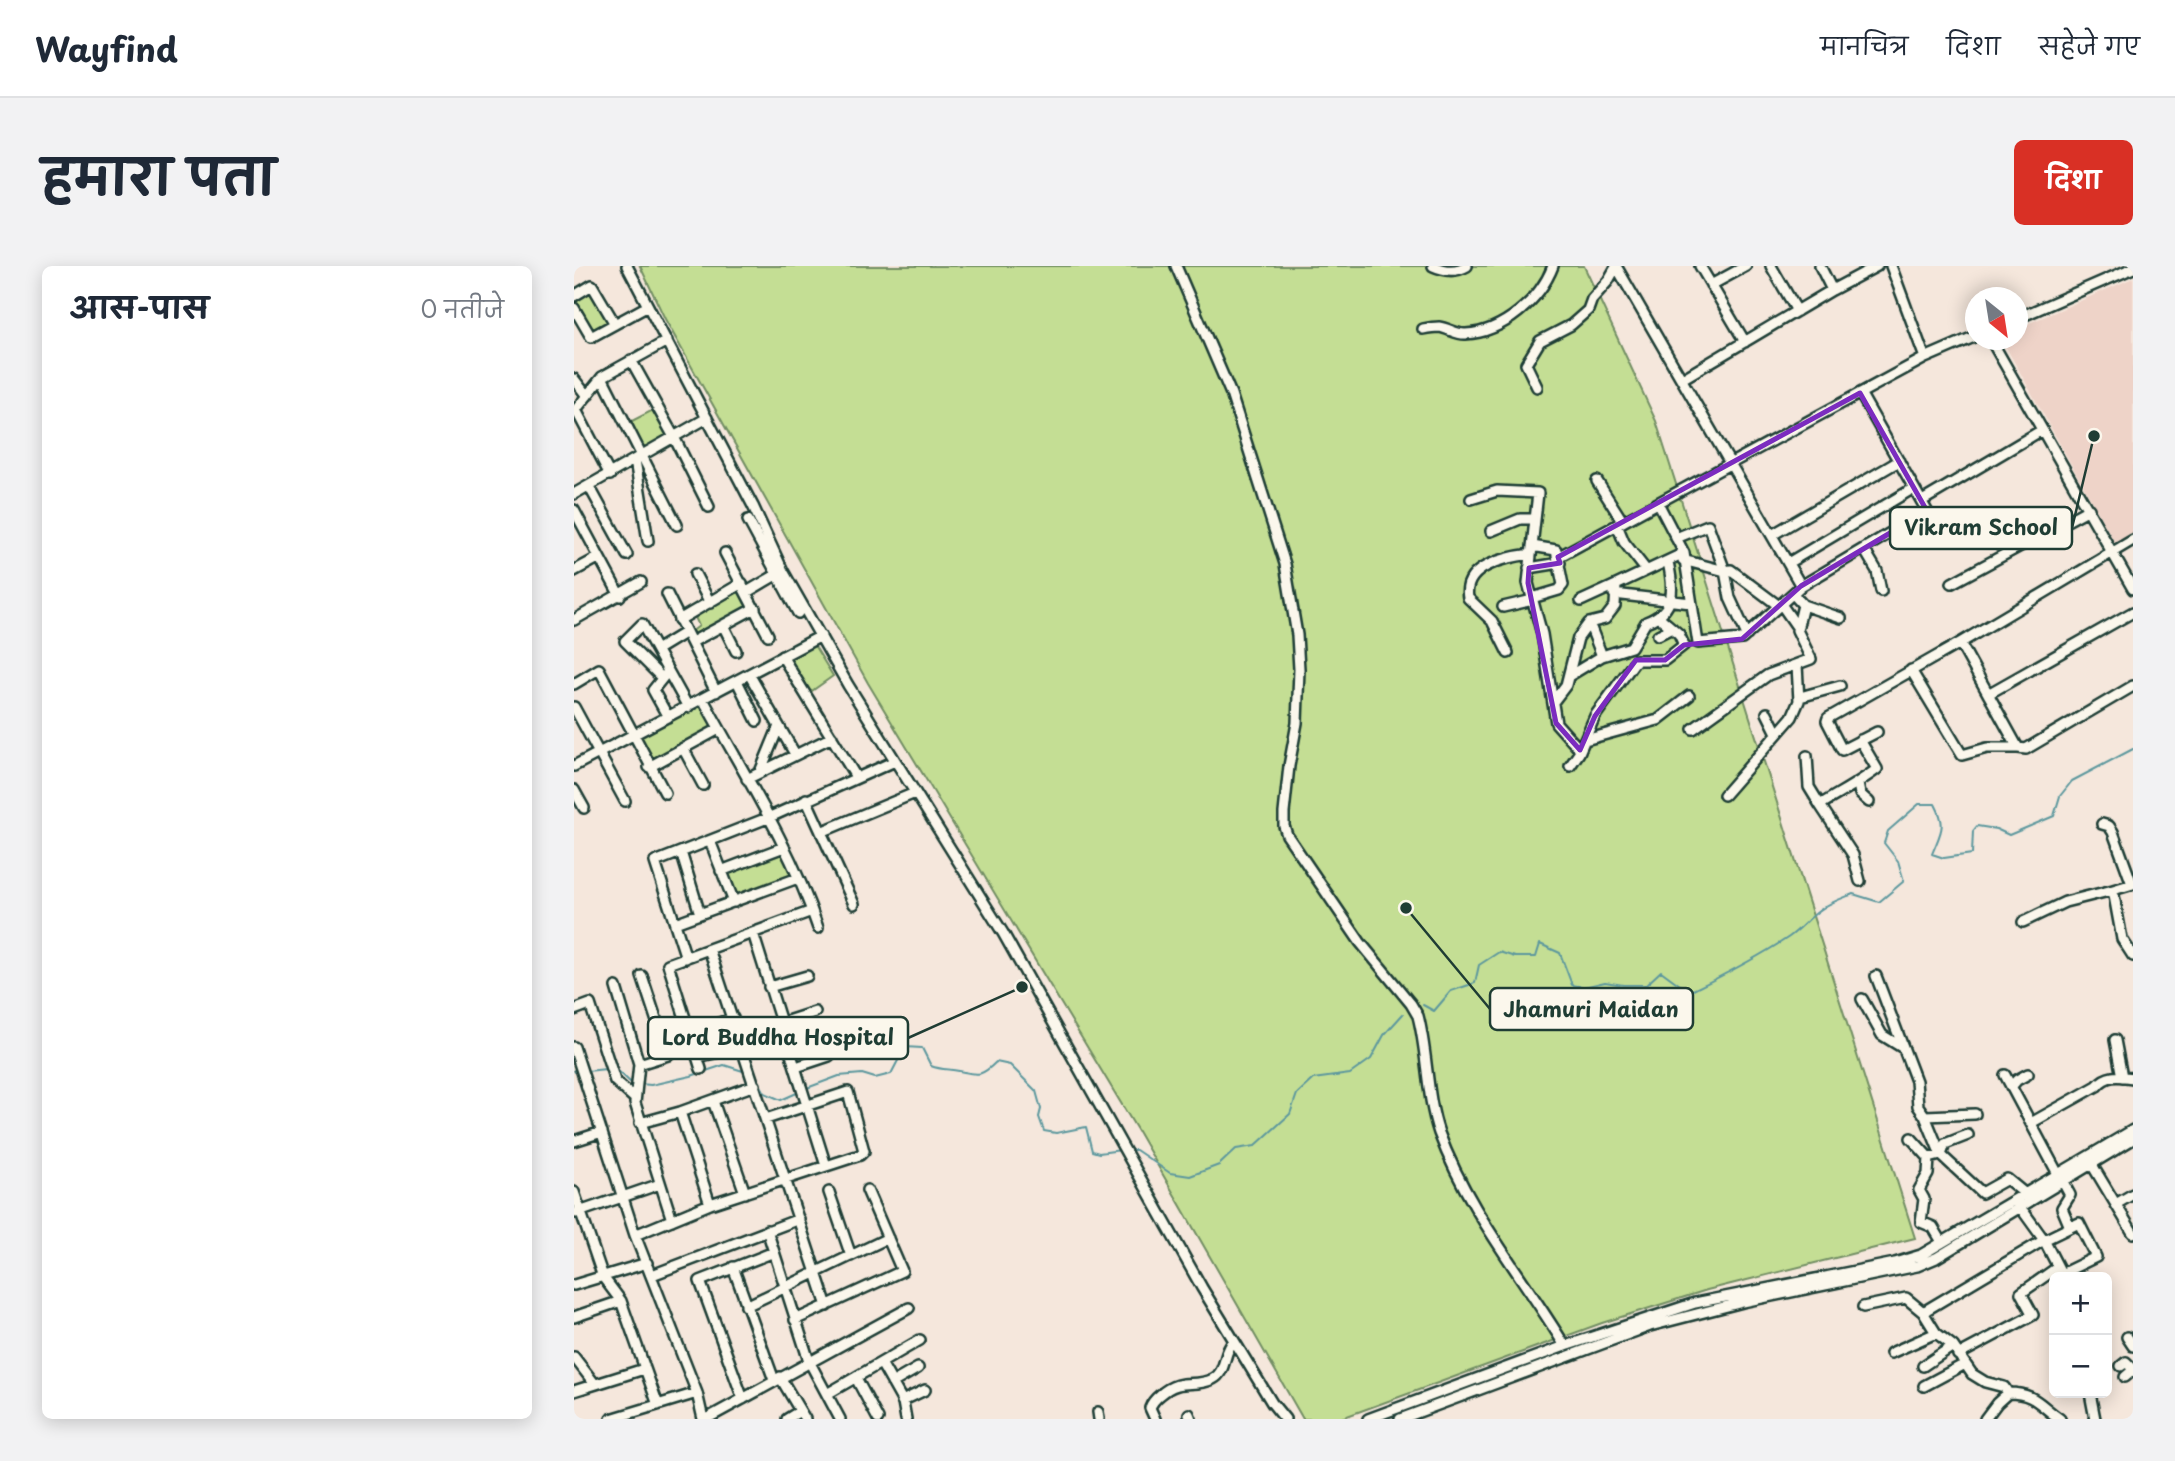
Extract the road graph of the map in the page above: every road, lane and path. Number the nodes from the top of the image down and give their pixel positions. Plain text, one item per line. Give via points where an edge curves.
1 (627, 266) edge
2 (1176, 266) edge
3 (1433, 266) edge
4 (1466, 266) edge
5 (1553, 266) edge
6 (1616, 266) edge
7 (1700, 266) edge
8 (1746, 266) edge
9 (1771, 266) edge
10 (1820, 266) edge
11 (1877, 266) edge
12 (1891, 266) edge
13 (2133, 268) edge
14 (1711, 285) junction
15 (1832, 290) junction
16 (574, 296) edge
17 (648, 306) junction
18 (574, 308) edge
19 (1797, 311) junction
20 (2028, 314) edge
21 (615, 324) junction
22 (1423, 329) dead end
23 (667, 341) junction
24 (1965, 341) edge
25 (1745, 342) junction
26 (1997, 350) edge
27 (1925, 358) junction
28 (631, 359) junction
29 (602, 377) junction
30 (574, 379) edge
31 (1682, 379) junction
32 (1537, 387) dead end
33 (580, 393) edge
34 (1860, 393) junction
35 (575, 411) edge
36 (707, 418) junction
37 (2042, 430) junction
38 (674, 437) junction
39 (1725, 453) junction
40 (1749, 455) junction
41 (638, 458) junction
42 (1899, 461) junction
43 (1731, 464) junction
44 (610, 475) junction
45 (1597, 481) dead end
46 (589, 486) junction
47 (1914, 488) junction
48 (574, 494) edge
49 (1471, 499) dead end
50 (1922, 501) junction
51 (1658, 503) junction
52 (709, 507) dead end
53 (2089, 509) junction
54 (574, 510) edge
55 (1535, 519) junction
56 (748, 520) dead end
57 (1620, 524) junction
58 (578, 525) edge
59 (677, 526) dead end
60 (1490, 531) dead end
61 (1772, 535) junction
62 (1675, 538) junction
63 (2133, 540) edge
64 (648, 541) dead end
65 (1864, 549) junction
66 (1531, 550) junction
67 (2113, 552) junction
68 (725, 553) dead end
69 (626, 555) dead end
70 (1684, 557) junction
71 (598, 558) junction
72 (1559, 560) junction
73 (1668, 562) junction
74 (1788, 563) junction
75 (1529, 568) junction
76 (1647, 570) junction
77 (574, 571) edge
78 (1725, 572) junction
79 (780, 573) junction
80 (695, 574) dead end
81 (641, 582) dead end
82 (1952, 583) dead end
83 (1801, 586) junction
84 (744, 588) junction
85 (1615, 589) junction
86 (2133, 589) edge
87 (1881, 591) dead end
88 (667, 594) dead end
89 (1793, 594) junction
90 (620, 596) junction
91 (1532, 599) junction
92 (1669, 600) junction
93 (1581, 601) dead end
94 (710, 603) junction
95 (1691, 603) junction
96 (1780, 605) junction
97 (1804, 605) junction
98 (1503, 607) dead end
99 (755, 608) junction
100 (2133, 612) edge
101 (798, 613) dead end
102 (1659, 617) junction
103 (1840, 618) dead end
104 (574, 620) edge
105 (679, 620) junction
106 (1589, 623) junction
107 (723, 625) junction
108 (1797, 627) junction
109 (1672, 628) junction
110 (686, 632) junction
111 (768, 635) dead end
112 (1658, 635) dead end
113 (1747, 635) junction
114 (821, 636) junction
115 (692, 642) junction
116 (1698, 643) junction
117 (1960, 643) junction
118 (1684, 645) junction
119 (658, 649) junction
120 (737, 651) dead end
121 (1508, 653) dead end
122 (782, 656) junction
123 (1602, 656) junction
124 (1797, 664) junction
125 (1911, 670) junction
126 (749, 674) junction
127 (665, 675) junction
128 (1569, 676) junction
129 (737, 681) junction
130 (574, 684) edge
131 (1840, 686) dead end
132 (2133, 686) edge
133 (716, 692) junction
134 (1988, 694) junction
135 (1689, 696) dead end
136 (1800, 697) junction
137 (703, 699) junction
138 (1553, 702) junction
139 (574, 706) edge
140 (688, 707) junction
141 (1767, 713) dead end
142 (668, 717) junction
143 (757, 721) dead end
144 (779, 726) junction
145 (719, 729) junction
146 (1693, 729) dead end
147 (1877, 732) dead end
148 (1777, 733) junction
149 (632, 735) junction
150 (832, 737) junction
151 (1585, 740) junction
152 (1860, 740) junction
153 (683, 748) junction
154 (2018, 748) junction
155 (1580, 750) junction
156 (600, 752) junction
157 (795, 754) junction
158 (1807, 756) dead end
159 (895, 761) junction
160 (574, 766) edge
161 (1570, 766) dead end
162 (649, 767) junction
163 (760, 772) junction
164 (856, 777) junction
165 (747, 779) junction
166 (1858, 784) junction
167 (703, 785) dead end
168 (574, 790) edge
169 (665, 793) dead end
170 (915, 793) junction
171 (1724, 795) dead end
172 (806, 799) junction
173 (625, 801) dead end
174 (1868, 802) dead end
175 (1820, 805) junction
176 (584, 808) dead end
177 (770, 817) junction
178 (2102, 824) dead end
179 (821, 832) junction
180 (710, 841) junction
181 (784, 847) junction
182 (681, 852) junction
183 (721, 871) junction
184 (798, 878) junction
185 (1860, 881) dead end
186 (2132, 884) edge
187 (2113, 890) junction
188 (734, 902) junction
189 (853, 904) dead end
190 (812, 911) junction
191 (700, 914) junction
192 (2023, 922) dead end
193 (675, 923) junction
194 (818, 928) dead end
195 (753, 933) junction
196 (709, 949) junction
197 (2133, 956) edge
198 (686, 958) junction
199 (642, 976) dead end
200 (807, 976) dead end
201 (1876, 976) dead end
202 (616, 987) dead end
203 (769, 987) junction
204 (1862, 999) dead end
205 (574, 1010) edge
206 (815, 1012) dead end
207 (733, 1018) junction
208 (781, 1023) junction
209 (691, 1033) junction
210 (2115, 1040) dead end
211 (574, 1046) edge
212 (742, 1047) junction
213 (1903, 1048) junction
214 (829, 1056) dead end
215 (697, 1057) junction
216 (639, 1064) junction
217 (796, 1067) junction
218 (701, 1069) dead end
219 (2028, 1074) dead end
220 (2006, 1075) dead end
221 (2122, 1077) junction
222 (2133, 1078) edge
223 (755, 1084) junction
224 (2011, 1087) junction
225 (634, 1095) junction
226 (713, 1101) junction
227 (806, 1102) junction
228 (680, 1112) junction
229 (1975, 1114) dead end
230 (1925, 1116) junction
231 (766, 1119) junction
232 (640, 1123) junction
233 (2031, 1123) junction
234 (2133, 1130) edge
235 (602, 1132) junction
236 (1968, 1135) dead end
237 (1911, 1138) dead end
238 (2133, 1139) edge
239 (574, 1141) edge
240 (1941, 1155) junction
241 (1928, 1158) junction
242 (1958, 1159) dead end
243 (2091, 1163) junction
244 (826, 1166) junction
245 (1965, 1178) junction
246 (2061, 1178) junction
247 (786, 1179) junction
248 (660, 1184) junction
249 (867, 1190) dead end
250 (574, 1192) edge
251 (829, 1192) dead end
252 (745, 1193) junction
253 (2024, 1193) junction
254 (2133, 1194) edge
255 (623, 1196) junction
256 (2017, 1203) junction
257 (710, 1204) junction
258 (2116, 1204) junction
259 (577, 1212) edge
260 (799, 1219) junction
261 (672, 1220) junction
262 (2070, 1227) junction
263 (767, 1230) junction
264 (2133, 1233) edge
265 (635, 1235) junction
266 (888, 1238) junction
267 (2044, 1240) junction
268 (1942, 1242) junction
269 (774, 1252) junction
270 (851, 1256) junction
271 (647, 1263) junction
272 (733, 1266) junction
273 (2060, 1272) edge
274 (2063, 1272) edge
275 (816, 1273) junction
276 (652, 1275) junction
277 (603, 1278) junction
278 (2049, 1279) edge
279 (574, 1285) edge
280 (784, 1288) junction
281 (621, 1301) junction
282 (746, 1306) junction
283 (828, 1306) junction
284 (1863, 1307) dead end
285 (909, 1308) dead end
286 (1923, 1312) junction
287 (574, 1317) edge
288 (795, 1320) junction
289 (1936, 1333) junction
290 (2127, 1337) dead end
291 (920, 1340) dead end
292 (1234, 1341) junction
293 (1565, 1346) junction
294 (1953, 1346) junction
295 (2133, 1346) edge
296 (1891, 1353) dead end
297 (1958, 1355) junction
298 (574, 1357) edge
299 (809, 1361) junction
300 (881, 1363) junction
301 (1923, 1366) dead end
302 (1967, 1366) junction
303 (1981, 1366) dead end
304 (2121, 1366) dead end
305 (644, 1368) junction
306 (918, 1368) dead end
307 (2133, 1369) edge
308 (2125, 1377) dead end
309 (856, 1378) junction
310 (777, 1379) junction
311 (594, 1383) junction
312 (892, 1383) junction
313 (1924, 1386) dead end
314 (925, 1390) dead end
315 (574, 1391) edge
316 (697, 1393) junction
317 (2008, 1393) junction
318 (827, 1394) junction
319 (2091, 1398) edge
320 (743, 1399) junction
321 (902, 1401) junction
322 (1432, 1402) junction
323 (658, 1405) junction
324 (803, 1415) edge
325 (611, 1419) edge
326 (704, 1419) edge
327 (787, 1419) edge
328 (840, 1419) edge
329 (878, 1419) edge
330 (906, 1419) edge
331 (1155, 1419) edge
332 (1285, 1419) edge
333 (1368, 1419) edge
334 (1400, 1419) edge
335 (1436, 1419) edge
336 (1985, 1419) edge
337 (2060, 1419) edge
338 (2095, 1419) edge

1 - 17 street
2 - 293 street via 1231,394 1285,564 1300,669 1284,826 1360,942 1418,1016 1432,1107 1454,1170 1491,1237
3 - 4 street via 1446,271
5 - 22 street via 1522,310 1485,331 1463,335 1441,327
6 - 31 street
6 - 32 street via 1588,310 1540,341 1526,363
7 - 14 street
8 - 14 street
9 - 19 street
10 - 15 street
11 - 15 street
12 - 27 street
13 - 20 street
14 - 25 street
15 - 19 street
16 - 21 street via 592,285
17 - 21 street
17 - 23 street
18 - 21 street via 591,337
19 - 25 street
23 - 28 street
23 - 36 street
24 - 27 street
25 - 31 street
26 - 37 street
27 - 34 street
28 - 29 street
28 - 38 street
29 - 33 street
29 - 41 street
30 - 33 street
31 - 39 street
33 - 35 street
34 - 40 street
34 - 42 street
35 - 44 street
36 - 38 street
36 - 79 street via 751,502
37 - 50 street
37 - 53 street
38 - 41 street
38 - 52 street
39 - 40 street
39 - 43 street
40 - 43 street
41 - 44 street
41 - 59 street
41 - 64 street
42 - 47 street
42 - 61 street
43 - 51 street
43 - 61 street
44 - 46 street
45 - 57 street
46 - 48 street
46 - 69 street
47 - 50 street
47 - 74 street
49 - 55 street via 1497,491 1538,493
50 - 65 street via 1927,511
51 - 57 street
51 - 62 street
53 - 67 street
53 - 82 street
54 - 58 street
55 - 60 street via 1516,520
55 - 66 street
56 - 79 street
57 - 72 street
57 - 76 street via 1625,542
58 - 71 street
61 - 74 street
62 - 70 street
62 - 78 street via 1708,526
63 - 67 street
65 - 83 street
65 - 87 street via 1877,571
66 - 72 street via 1555,549
66 - 75 street
66 - 121 street via 1491,564 1467,586 1471,603 1492,621
67 - 86 street
67 - 117 street
68 - 84 street
70 - 73 street
70 - 78 street
70 - 95 street
71 - 77 street
71 - 90 street
72 - 75 street
72 - 91 street via 1563,587
73 - 76 street
73 - 92 street via 1673,586
74 - 83 street
75 - 91 street
76 - 85 street
78 - 96 street via 1731,570
78 - 113 street via 1730,598
79 - 84 street
79 - 101 street
79 - 114 street
80 - 94 street
81 - 90 street
83 - 89 street
84 - 94 street
84 - 99 street
85 - 92 street
85 - 93 street
85 - 106 street via 1615,606 1605,619
88 - 105 street
89 - 96 street
89 - 97 street
90 - 104 street
91 - 98 street
91 - 138 street
92 - 95 street
92 - 102 street
94 - 105 street
95 - 116 street
96 - 108 street
96 - 113 street
97 - 103 street
97 - 108 street
99 - 107 street
99 - 111 street
100 - 134 street
102 - 109 street
102 - 123 street via 1646,622 1631,647
105 - 110 street
106 - 123 street
106 - 128 street via 1578,638
107 - 115 street
107 - 120 street
108 - 124 street via 1811,658
109 - 112 street
109 - 118 street
110 - 115 street
110 - 119 street
113 - 116 street
114 - 122 street
114 - 159 street
115 - 133 street
116 - 118 street
117 - 125 street
117 - 134 street
118 - 151 street via 1665,660 1636,660 1595,716
119 - 127 street
119 - 127 street via 642,624 625,641
122 - 126 street
122 - 150 street
123 - 128 street
124 - 136 street
124 - 146 street via 1768,675
125 - 152 street via 1828,718 1842,750
125 - 154 street via 1962,755 1987,748
126 - 129 street
126 - 144 street
127 - 140 street
127 - 142 street via 653,690
128 - 138 street
129 - 133 street
129 - 143 street
130 - 149 street via 598,669
131 - 136 street
132 - 154 street via 2026,749
133 - 137 street
134 - 154 street
135 - 151 street via 1658,720
136 - 148 street via 1792,717
137 - 140 street
137 - 145 street
138 - 155 street via 1556,723
139 - 156 street
140 - 142 street
141 - 148 street
142 - 149 street
144 - 157 street
144 - 163 street
145 - 153 street
145 - 165 street
147 - 152 street
148 - 171 street
149 - 156 street
149 - 162 street
150 - 157 street
150 - 164 street
151 - 155 street
152 - 166 street via 1877,769
153 - 162 street
153 - 167 street
155 - 161 street
156 - 160 street
156 - 173 street
157 - 163 street
158 - 175 street via 1809,787
159 - 164 street
159 - 170 street
162 - 169 street
163 - 165 street
164 - 172 street
165 - 177 street
166 - 174 street
166 - 175 street
168 - 176 street
170 - 179 street
170 - 292 street via 1003,933
172 - 177 street
172 - 179 street
175 - 185 street via 1853,855
177 - 180 street
177 - 181 street
178 - 186 street via 2113,832
179 - 189 street
180 - 182 street
180 - 183 street
181 - 183 street
181 - 184 street
182 - 191 street
182 - 193 street via 655,862
183 - 188 street
184 - 188 street
184 - 190 street
186 - 187 street
187 - 192 street via 2065,902
187 - 197 street via 2122,939
188 - 191 street
190 - 194 street
190 - 195 street
191 - 193 street
193 - 198 street
195 - 196 street
195 - 203 street
196 - 198 street
196 - 207 street
198 - 209 street via 668,964
199 - 216 street via 668,1055
200 - 203 street
201 - 213 street
202 - 216 street
203 - 208 street
204 - 213 street via 1882,1035
205 - 225 street via 590,1004 615,1083
206 - 208 street
207 - 209 street
207 - 212 street
208 - 217 street
209 - 215 street
210 - 221 street
211 - 235 street
212 - 215 street
212 - 223 street
213 - 230 street via 1916,1081 1917,1106
214 - 217 street
215 - 218 street
216 - 225 street
217 - 227 street
219 - 224 street
220 - 224 street
221 - 222 street
221 - 233 street via 2104,1078 2098,1086
223 - 226 street
223 - 231 street
224 - 233 street
225 - 232 street
226 - 228 street
226 - 252 street
227 - 231 street
227 - 244 street
227 - 244 street via 848,1092 863,1151
228 - 232 street
228 - 257 street
229 - 230 street
230 - 240 street
231 - 247 street
232 - 248 street
233 - 246 street
234 - 246 street
235 - 239 street
235 - 255 street
236 - 240 street via 1945,1144
237 - 241 street
238 - 243 street
240 - 241 street
240 - 245 street
241 - 268 street via 1928,1174 1919,1190 1924,1199 1921,1222 1933,1227
242 - 245 street
243 - 246 street
243 - 258 street
244 - 247 street
245 - 253 street via 1982,1193 2007,1179
246 - 253 street
246 - 256 street
246 - 262 street via 2070,1195 2062,1208
247 - 252 street
247 - 260 street
248 - 255 street
248 - 261 street
249 - 266 street
250 - 259 street
251 - 270 street
252 - 257 street
253 - 256 street
254 - 258 street
255 - 259 street
255 - 265 street
256 - 267 street
256 - 268 street
256 - 322 street via 1917,1266 1650,1326
257 - 261 street
258 - 264 street
259 - 277 street
260 - 263 street
260 - 275 street
261 - 265 street
262 - 267 street
262 - 274 street via 2079,1223 2096,1256
263 - 269 street
263 - 276 street
265 - 271 street
266 - 270 street
266 - 283 street via 902,1271
267 - 273 street
267 - 286 street
268 - 293 street via 1895,1263 1695,1303
269 - 272 street
269 - 280 street
270 - 275 street
271 - 276 street
271 - 277 street
272 - 282 street
272 - 320 street via 700,1280
275 - 280 street
275 - 283 street
276 - 316 street
277 - 279 street
277 - 281 street
278 - 297 street via 2021,1293 2033,1315
280 - 282 street
280 - 288 street
281 - 287 street
281 - 305 street
282 - 310 street
283 - 288 street
284 - 286 street via 1906,1298
285 - 299 street
286 - 289 street
288 - 299 street
289 - 294 street
289 - 296 street
290 - 295 street
291 - 300 street
292 - 331 street via 1214,1379 1177,1384 1156,1398 1150,1408
292 - 332 street
293 - 322 street
294 - 297 street
294 - 301 street
297 - 302 street
298 - 311 street
299 - 310 street
299 - 318 street
300 - 309 street
300 - 312 street
302 - 303 street
302 - 313 street
302 - 317 street via 1972,1374
304 - 307 street via 2126,1363
305 - 311 street
305 - 323 street
306 - 312 street
307 - 308 street
309 - 318 street
309 - 329 street
310 - 320 street
310 - 324 street
311 - 315 street
312 - 321 street
314 - 321 street
316 - 323 street
316 - 326 street
317 - 336 street
317 - 337 street via 2024,1393
318 - 328 street
319 - 338 street
320 - 326 street
321 - 330 street
322 - 333 street
322 - 334 street
322 - 335 street
323 - 325 street
324 - 327 street

